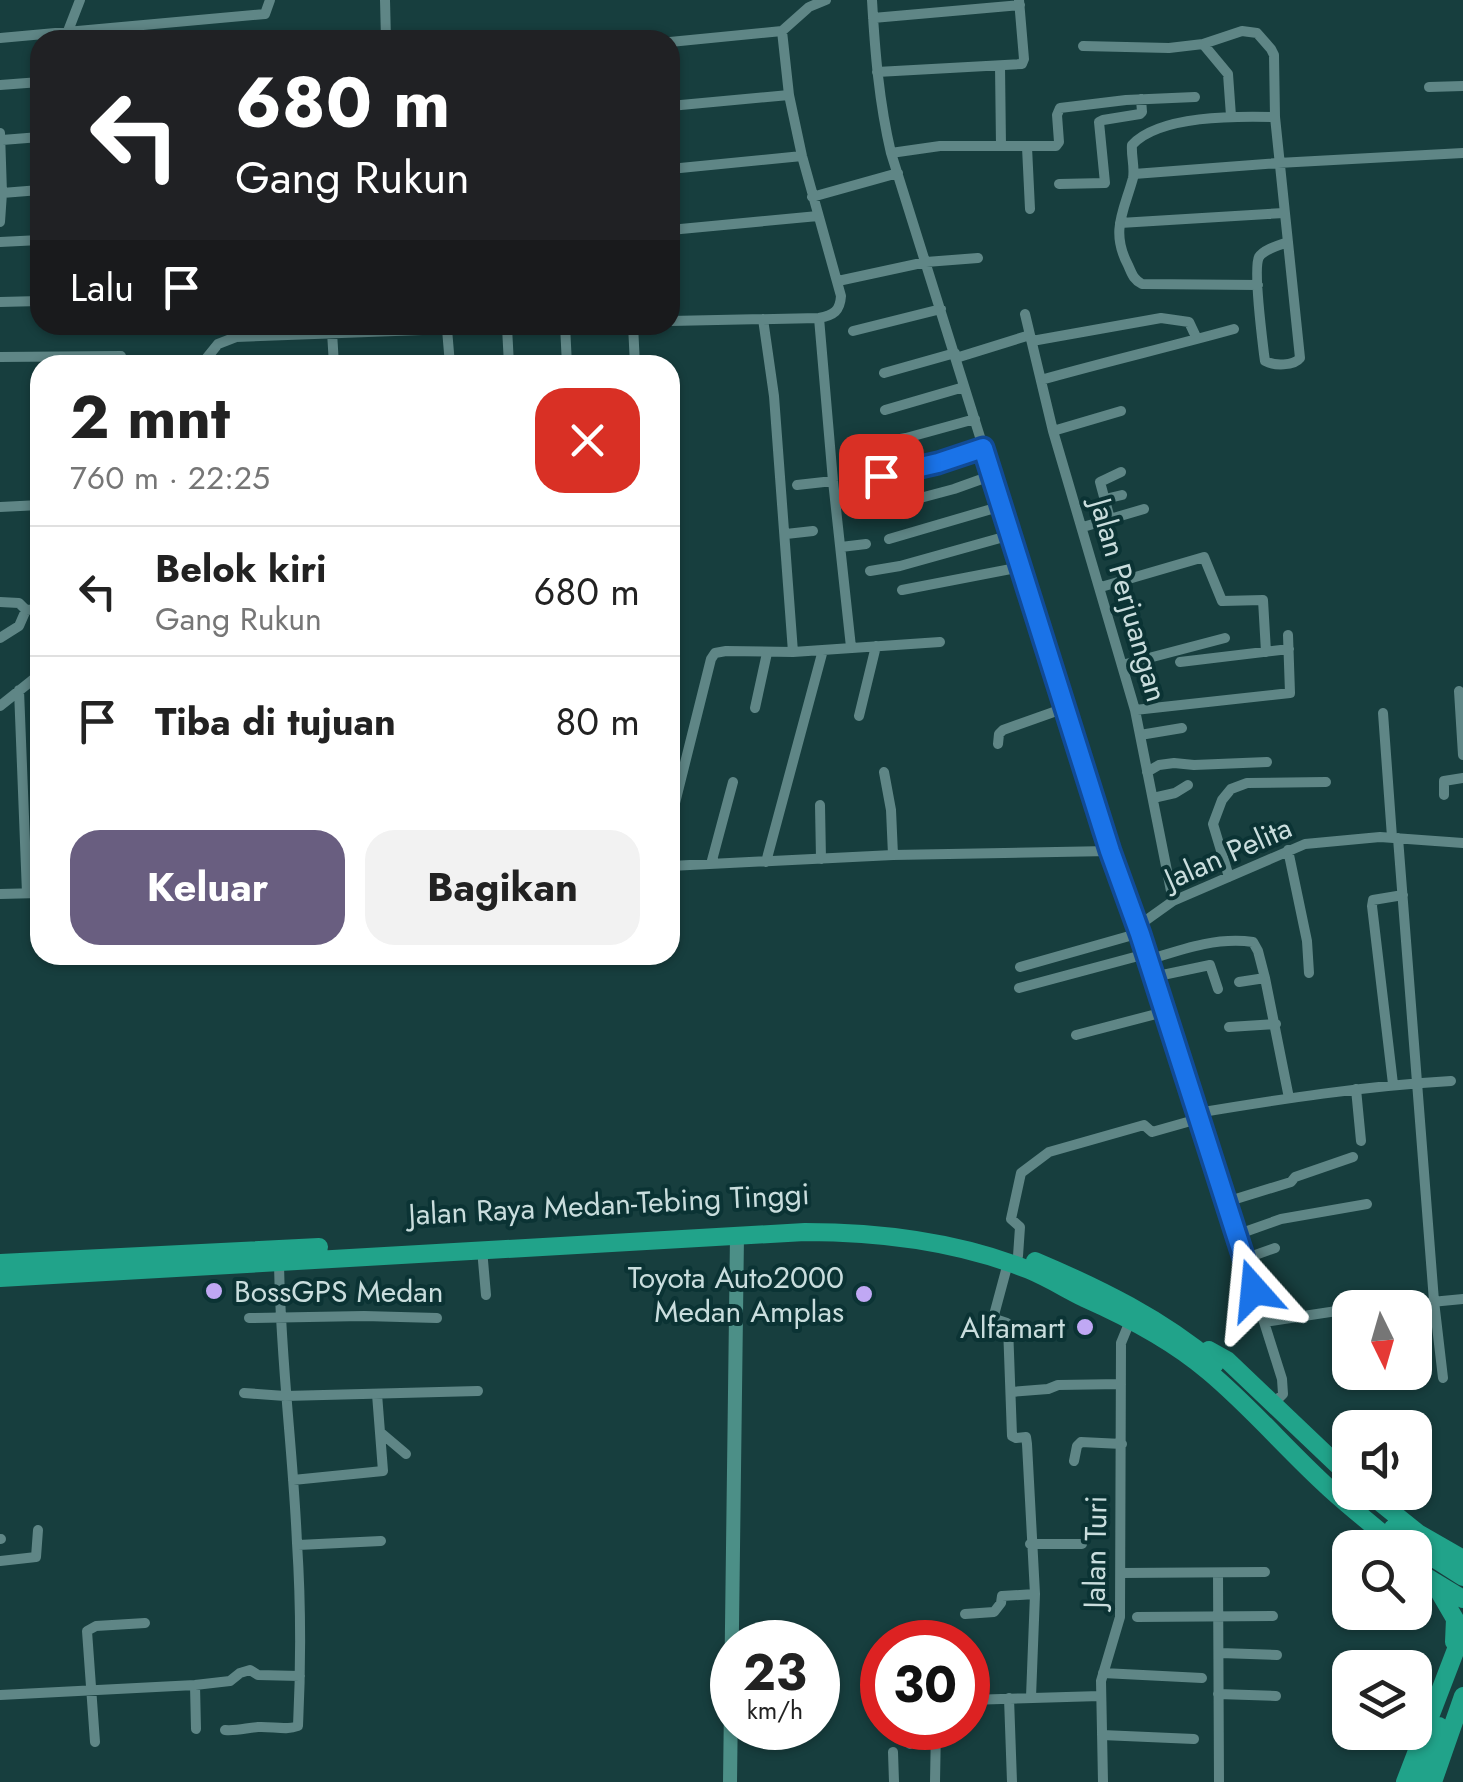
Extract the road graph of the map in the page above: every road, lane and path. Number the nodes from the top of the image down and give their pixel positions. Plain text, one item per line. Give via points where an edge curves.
1 (80, 0) edge
2 (270, 0) edge
3 (385, 0) edge
4 (826, 0) edge
5 (872, 0) edge
6 (1019, 3) edge
7 (873, 18) junction
8 (69, 30) edge
9 (90, 30) edge
10 (386, 30) edge
11 (782, 31) junction
12 (30, 35) edge
13 (0, 38) edge
14 (680, 41) edge
15 (1203, 44) junction
16 (1083, 46) dead end
17 (1000, 66) junction
18 (877, 72) junction
19 (30, 82) edge
20 (0, 84) edge
21 (1463, 86) edge
22 (1428, 87) dead end
23 (789, 95) junction
24 (1195, 97) dead end
25 (1142, 100) junction
26 (680, 105) edge
27 (1231, 116) junction
28 (1275, 117) junction
29 (1, 137) edge
30 (30, 137) edge
31 (1000, 146) junction
32 (1028, 147) junction
33 (891, 153) junction
34 (1463, 154) edge
35 (802, 156) junction
36 (1278, 163) junction
37 (680, 168) edge
38 (898, 173) junction
39 (1134, 174) junction
40 (1060, 184) dead end
41 (30, 193) edge
42 (812, 197) junction
43 (1, 200) edge
44 (1030, 209) dead end
45 (1284, 213) junction
46 (818, 216) junction
47 (0, 222) edge
48 (1120, 223) junction
49 (680, 229) edge
50 (30, 240) edge
51 (0, 242) edge
52 (1288, 242) junction
53 (978, 258) dead end
54 (926, 262) junction
55 (838, 281) junction
56 (1258, 285) junction
57 (0, 302) edge
58 (30, 302) edge
59 (941, 309) junction
60 (1025, 314) dead end
61 (820, 318) junction
62 (763, 319) junction
63 (680, 321) edge
64 (1234, 328) dead end
65 (853, 331) dead end
66 (256, 335) edge
67 (1031, 338) junction
68 (1197, 339) junction
69 (209, 355) edge
70 (956, 356) junction
71 (0, 358) edge
72 (30, 358) edge
73 (884, 373) dead end
74 (1041, 380) junction
75 (964, 387) junction
76 (885, 410) dead end
77 (1121, 411) dead end
78 (974, 419) junction
79 (1054, 431) junction
80 (868, 445) dead end
81 (983, 448) junction
82 (1122, 472) dead end
83 (881, 476) dead end
84 (993, 476) junction
85 (833, 481) junction
86 (796, 485) dead end
87 (1122, 495) dead end
88 (1104, 499) junction
89 (30, 505) edge
90 (0, 506) edge
91 (1002, 506) junction
92 (1144, 509) dead end
93 (875, 510) dead end
94 (1110, 519) junction
95 (1083, 527) junction
96 (814, 531) dead end
97 (786, 534) junction
98 (1011, 535) junction
99 (889, 539) dead end
100 (866, 544) dead end
101 (841, 547) junction
102 (1021, 567) junction
103 (870, 571) dead end
104 (1101, 587) junction
105 (902, 590) dead end
106 (0, 602) edge
107 (30, 609) edge
108 (26, 610) junction
109 (1288, 635) dead end
110 (0, 638) edge
111 (1225, 638) dead end
112 (940, 642) dead end
113 (1203, 642) junction
114 (876, 646) junction
115 (851, 647) junction
116 (1289, 649) junction
117 (823, 650) junction
118 (793, 652) junction
119 (1266, 652) junction
120 (767, 653) junction
121 (1208, 658) junction
122 (1180, 662) dead end
123 (1122, 665) junction
124 (30, 682) edge
125 (20, 690) junction
126 (1459, 690) dead end
127 (0, 706) edge
128 (755, 708) dead end
129 (1065, 708) junction
130 (1135, 710) junction
131 (1383, 713) dead end
132 (859, 716) dead end
133 (1182, 728) dead end
134 (1140, 734) junction
135 (998, 744) dead end
136 (1463, 754) edge
137 (1379, 758) dead end
138 (1267, 762) dead end
139 (884, 772) dead end
140 (1148, 772) junction
141 (1463, 778) edge
142 (732, 782) dead end
143 (1326, 782) dead end
144 (680, 783) edge
145 (1188, 785) dead end
146 (1444, 795) dead end
147 (1154, 798) junction
148 (820, 805) dead end
149 (1392, 837) junction
150 (1463, 843) edge
151 (1288, 850) junction
152 (1110, 851) junction
153 (893, 855) junction
154 (822, 859) junction
155 (766, 862) junction
156 (711, 864) junction
157 (680, 866) edge
158 (1229, 877) junction
159 (27, 893) joint
160 (0, 894) edge
161 (1403, 895) junction
162 (1173, 901) junction
163 (1139, 930) junction
164 (1147, 957) junction
165 (1020, 968) dead end
166 (1310, 973) dead end
167 (1153, 978) junction
168 (1265, 978) junction
169 (1239, 982) dead end
170 (1019, 988) dead end
171 (1218, 989) dead end
172 (1164, 1012) junction
173 (1276, 1024) junction
174 (1229, 1027) dead end
175 (1076, 1035) dead end
176 (1451, 1081) dead end
177 (1416, 1083) junction
178 (1394, 1084) junction
179 (1356, 1089) junction
180 (1289, 1098) junction
181 (1197, 1116) junction
182 (1360, 1141) dead end
183 (1353, 1157) dead end
184 (1226, 1202) junction
185 (1367, 1204) dead end
186 (1236, 1234) junction
187 (737, 1236) junction
188 (1275, 1248) dead end
189 (482, 1249) junction
190 (1244, 1258) junction
191 (1013, 1260) junction
192 (278, 1261) junction
193 (0, 1264) edge
194 (0, 1278) edge
195 (486, 1294) dead end
196 (1463, 1299) edge
197 (1434, 1300) junction
198 (1332, 1313) edge
199 (250, 1318) dead end
200 (437, 1318) dead end
201 (280, 1319) junction
202 (1130, 1321) junction
203 (1264, 1322) junction
204 (1188, 1349) junction
205 (1213, 1369) junction
206 (1443, 1378) dead end
207 (1121, 1384) junction
208 (478, 1391) dead end
209 (244, 1392) dead end
210 (1011, 1392) junction
211 (377, 1394) junction
212 (285, 1396) junction
213 (1274, 1403) junction
214 (380, 1432) junction
215 (1122, 1444) junction
216 (406, 1454) dead end
217 (1332, 1460) edge
218 (1074, 1461) dead end
219 (1332, 1474) edge
220 (293, 1480) junction
221 (1372, 1510) edge
222 (1390, 1510) edge
223 (38, 1530) dead end
224 (1363, 1530) edge
225 (1379, 1530) edge
226 (380, 1541) dead end
227 (1030, 1544) junction
228 (1082, 1544) dead end
229 (298, 1545) junction
230 (1463, 1559) edge
231 (0, 1561) edge
232 (1432, 1570) edge
233 (1218, 1572) junction
234 (1265, 1572) dead end
235 (1121, 1573) junction
236 (1463, 1577) edge
237 (1434, 1583) joint
238 (1463, 1590) edge
239 (1035, 1594) junction
240 (1463, 1599) edge
241 (965, 1614) dead end
242 (1273, 1616) dead end
243 (1137, 1617) dead end
244 (1217, 1617) junction
245 (145, 1623) dead end
246 (1463, 1631) edge
247 (1220, 1653) junction
248 (1276, 1655) dead end
249 (1459, 1672) edge
250 (1103, 1673) junction
251 (300, 1676) junction
252 (1202, 1678) dead end
253 (196, 1685) junction
254 (91, 1691) junction
255 (1218, 1694) junction
256 (0, 1695) edge
257 (1100, 1696) junction
258 (1276, 1696) dead end
259 (1032, 1697) junction
260 (1009, 1698) junction
261 (990, 1699) edge
262 (196, 1729) dead end
263 (225, 1730) dead end
264 (1102, 1735) junction
265 (1194, 1740) dead end
266 (95, 1742) dead end
267 (935, 1750) edge
268 (893, 1752) dead end
269 (730, 1782) edge
270 (894, 1782) edge
271 (934, 1782) edge
272 (1012, 1782) edge
273 (1103, 1782) edge
274 (1219, 1782) edge
275 (1406, 1782) edge
276 (1420, 1782) edge
277 (1433, 1782) edge

1 - 8 street
2 - 9 street via 265,14
3 - 10 street
4 - 11 street
5 - 7 street
6 - 7 street
6 - 17 street via 1024,62
7 - 18 street
11 - 14 street
11 - 23 street
12 - 13 street
15 - 16 street
15 - 27 street via 1228,74
15 - 28 street via 1242,30 1257,33 1274,56
17 - 18 street
17 - 31 street
18 - 33 street
19 - 20 street
21 - 22 street
23 - 26 street
23 - 35 street
24 - 25 street
25 - 32 street via 1060,108 1060,142
25 - 40 street via 1142,114 1099,121 1105,183
27 - 28 street
27 - 39 street via 1143,136 1132,145
28 - 36 street
29 - 30 street
29 - 43 street
31 - 32 street
31 - 33 street
32 - 44 street
33 - 38 street
34 - 36 street
35 - 37 street
35 - 42 street
36 - 39 street
36 - 45 street
38 - 42 street
38 - 54 street
39 - 48 street
41 - 43 street
42 - 46 street
43 - 47 street
45 - 48 street
45 - 52 street
46 - 49 street
46 - 55 street
48 - 56 street via 1120,253 1138,283
50 - 51 street
52 - 56 street via 1260,256
52 - 56 street via 1298,362 1266,361
53 - 54 street
54 - 55 street
54 - 59 street
55 - 61 street via 840,306
57 - 58 street
59 - 65 street
59 - 70 street
60 - 67 street, Jalan Perjuangan
61 - 62 street
61 - 85 street
62 - 63 street
62 - 97 street
64 - 68 street
66 - 69 street via 227,339
67 - 68 street via 1160,318 1189,322
67 - 70 street
67 - 74 street, Jalan Perjuangan
68 - 74 street
70 - 73 street
70 - 75 street
71 - 72 street
74 - 79 street, Jalan Perjuangan
75 - 76 street
75 - 78 street
77 - 79 street
78 - 80 street
78 - 81 street
79 - 95 street, Jalan Perjuangan
81 - 83 street
81 - 84 street
82 - 88 street via 1100,481
84 - 91 street
84 - 93 street
85 - 86 street
85 - 101 street
87 - 88 street
88 - 94 street
89 - 90 street
91 - 98 street
91 - 99 street
92 - 94 street
94 - 95 street
95 - 104 street, Jalan Perjuangan
96 - 97 street
97 - 118 street
98 - 102 street
98 - 103 street
100 - 101 street
101 - 115 street
102 - 105 street
102 - 129 street
104 - 119 street via 1204,557 1222,602 1263,600
104 - 123 street, Jalan Perjuangan
106 - 108 street
107 - 108 street
108 - 110 street via 19,626
109 - 116 street
111 - 113 street
112 - 114 street
113 - 121 street
113 - 123 street
114 - 115 street
114 - 132 street
115 - 117 street
116 - 119 street
116 - 130 street via 1290,692
117 - 118 street
117 - 155 street
118 - 120 street
119 - 121 street
120 - 128 street
120 - 144 street via 713,656
121 - 122 street
123 - 130 street, Jalan Perjuangan
124 - 125 street
125 - 127 street
125 - 159 street
126 - 136 street
129 - 135 street via 1003,730
129 - 152 street
130 - 134 street, Jalan Perjuangan
131 - 149 street
133 - 134 street
134 - 140 street, Jalan Perjuangan
137 - 149 street
138 - 140 street via 1174,763
139 - 153 street
140 - 147 street, Jalan Perjuangan
141 - 146 street via 1444,781
142 - 156 street
143 - 158 street via 1231,789 1213,824
145 - 147 street
147 - 162 street, Jalan Perjuangan
148 - 154 street
149 - 150 street, Jalan Pelita
149 - 151 street, Jalan Pelita
149 - 161 street
151 - 158 street, Jalan Pelita
151 - 166 street
152 - 153 street
152 - 163 street
153 - 154 street
154 - 155 street
155 - 156 street
156 - 157 street
158 - 162 street, Jalan Pelita
159 - 160 street
161 - 177 street
161 - 178 street via 1377,898 1372,906
162 - 163 street, Jalan Pelita
163 - 164 street
163 - 165 street, Jalan Pelita
164 - 167 street
164 - 168 street via 1200,943 1250,941
164 - 170 street
167 - 171 street via 1210,964
167 - 172 street
168 - 169 street
168 - 173 street
172 - 175 street
172 - 181 street
173 - 174 street
173 - 180 street
176 - 177 street
177 - 178 street
177 - 197 street
178 - 179 street
179 - 180 street
179 - 182 street
180 - 181 street
181 - 184 street
181 - 191 street via 1040,1156 1016,1188 1012,1220 1020,1227
183 - 184 street
184 - 186 street
185 - 186 street via 1281,1218
186 - 190 street
187 - 189 highway, Jalan Raya Medan-Tebing Tinggi
187 - 191 highway, Jalan Raya Medan-Tebing Tinggi via 872,1234
187 - 269 street
188 - 190 street
189 - 192 highway, Jalan Raya Medan-Tebing Tinggi
189 - 195 street
190 - 203 street
191 - 193 highway, Jalan Raya Medan-Tebing Tinggi via 885,1224 796,1220
191 - 202 highway, Jalan Raya Medan-Tebing Tinggi
191 - 204 highway, Jalan Raya Medan-Tebing Tinggi via 1034,1260 1099,1289
191 - 210 street via 994,1315 1008,1326
192 - 194 highway, Jalan Raya Medan-Tebing Tinggi
192 - 201 street
196 - 197 street
197 - 206 street
198 - 203 street
199 - 201 street
200 - 201 street
201 - 212 street
202 - 204 highway, Jalan Raya Medan-Tebing Tinggi
202 - 207 street, Jalan Turi via 1121,1343
203 - 213 street via 1283,1394
204 - 205 highway
204 - 213 highway via 1216,1352
204 - 224 highway via 1216,1391
205 - 219 highway
205 - 225 highway via 1326,1486
207 - 210 street
207 - 215 street, Jalan Turi
208 - 211 street
209 - 212 street
210 - 227 street via 1012,1436 1026,1437
211 - 212 street
211 - 214 street
212 - 220 street
213 - 217 highway
214 - 216 street
214 - 220 street via 381,1472
215 - 218 street via 1081,1442
215 - 235 street, Jalan Turi
220 - 229 street
221 - 236 highway
222 - 230 highway
223 - 231 street via 36,1557
226 - 229 street
227 - 228 street
227 - 239 street
229 - 251 street
232 - 238 highway
233 - 234 street
233 - 235 street
233 - 244 street
235 - 250 street, Jalan Turi via 1118,1633
237 - 240 highway
237 - 249 highway via 1456,1619
239 - 241 street via 1002,1596 994,1612
239 - 259 street
242 - 244 street
243 - 244 street
244 - 247 street
245 - 254 street via 88,1629
246 - 249 highway
247 - 248 street
247 - 255 street
249 - 275 highway
249 - 276 highway
249 - 277 highway
250 - 252 street
250 - 257 street, Jalan Turi
251 - 253 street via 258,1676 250,1670 230,1681
251 - 263 street via 298,1728
253 - 254 street
253 - 262 street
254 - 256 street
254 - 266 street
255 - 258 street
255 - 274 street
257 - 259 street
257 - 264 street, Jalan Turi
259 - 260 street
260 - 261 street
260 - 272 street
264 - 265 street
264 - 273 street, Jalan Turi
267 - 271 street
268 - 270 street

